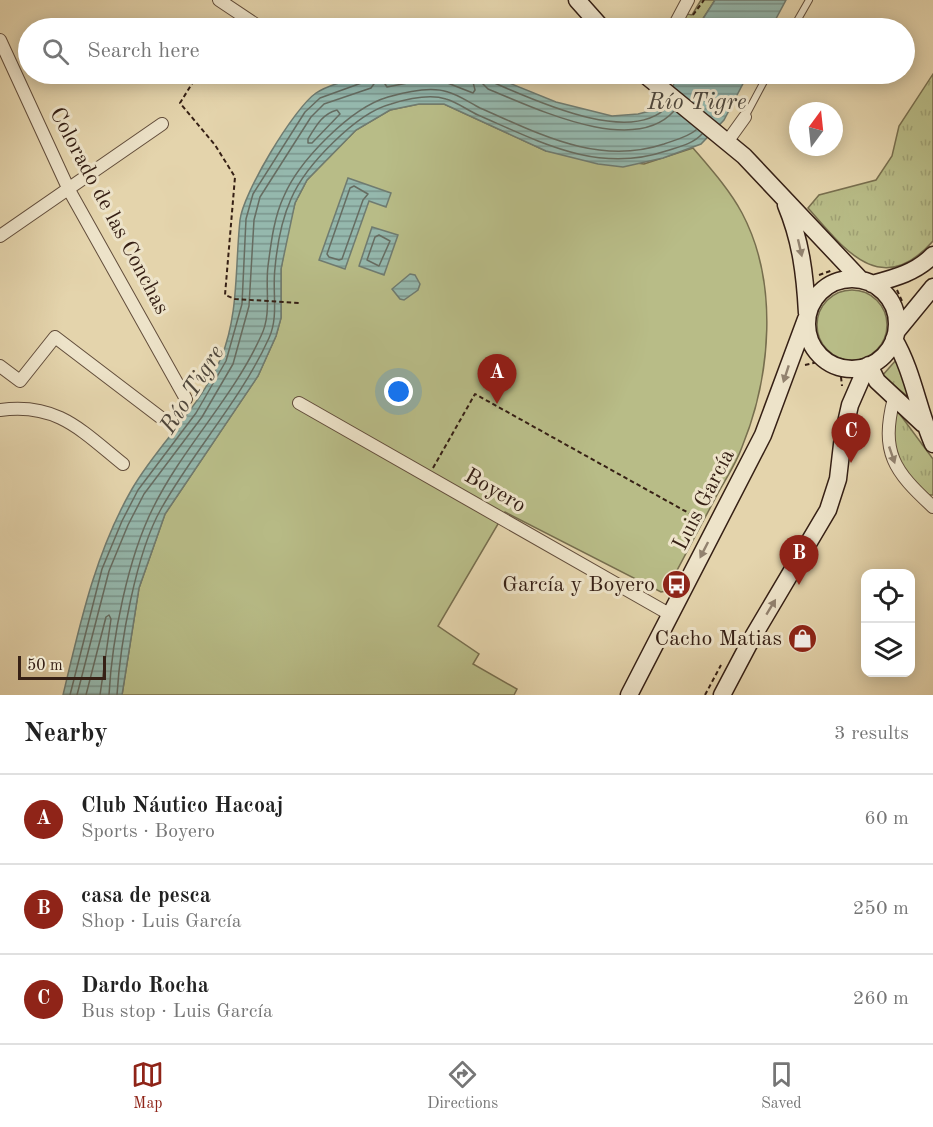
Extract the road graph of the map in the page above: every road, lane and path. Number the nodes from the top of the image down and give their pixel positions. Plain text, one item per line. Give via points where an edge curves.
1 (219, 0) edge
2 (578, 0) edge
3 (688, 0) edge
4 (809, 0) edge
5 (246, 18) edge
6 (593, 18) edge
7 (678, 18) edge
8 (799, 18) edge
9 (0, 40) edge
10 (18, 79) edge
11 (20, 84) edge
12 (192, 84) edge
13 (658, 84) edge
14 (763, 84) edge
15 (745, 117) joint
16 (162, 124) dead end
17 (722, 138) junction
18 (69, 190) junction
19 (780, 194) junction
20 (0, 236) edge
21 (933, 255) edge
22 (840, 267) dead end
23 (811, 278) dead end
24 (867, 282) junction
25 (895, 287) dead end
26 (933, 287) edge
27 (300, 303) dead end
28 (906, 307) dead end
29 (807, 316) junction
30 (896, 335) junction
31 (818, 362) dead end
32 (0, 366) edge
33 (868, 366) junction
34 (800, 369) dead end
35 (841, 377) dead end
36 (842, 387) dead end
37 (894, 398) junction
38 (186, 399) dead end
39 (299, 403) dead end
40 (0, 410) edge
41 (160, 417) dead end
42 (930, 433) edge
43 (123, 464) dead end
44 (428, 477) junction
45 (931, 503) edge
46 (717, 524) junction
47 (671, 615) junction
48 (721, 665) dead end
49 (629, 695) edge
50 (705, 695) edge
51 (722, 695) edge

1 - 5 street
2 - 6 main road
3 - 7 street
4 - 8 lane
9 - 10 street, Colorado de las Conchas
11 - 18 street, Colorado de las Conchas
12 - 27 path via 180,103 215,145 235,177 225,295
13 - 17 main road
14 - 15 lane
15 - 17 street
16 - 18 street
17 - 19 main road
18 - 20 street
18 - 38 street, Colorado de las Conchas
19 - 24 main road
19 -> 29 main road, Luis García via 804,267
21 - 24 main road via 904,274
22 - 23 path
24 - 29 main road via 843,280 829,286 813,301
24 - 30 main road via 887,296 892,305
25 - 28 path
26 - 30 main road
29 - 33 main road via 811,342 824,358 843,367
29 -> 46 main road, Luis García via 763,435
30 - 33 main road via 882,357
30 - 42 main road
31 - 34 path
32 - 41 street via 20,381 55,337
33 - 37 main road
51 -> 33 main road via 828,510 838,479 850,405
35 - 36 path
37 - 42 main road
37 -> 45 street via 888,430 890,455
39 - 44 street, Boyero
40 - 43 street via 44,411 68,419
44 - 46 path via 475,394 699,520
44 - 47 street, Boyero
46 -> 47 main road, Luis García
47 - 49 main road, Luis García
48 - 50 path

